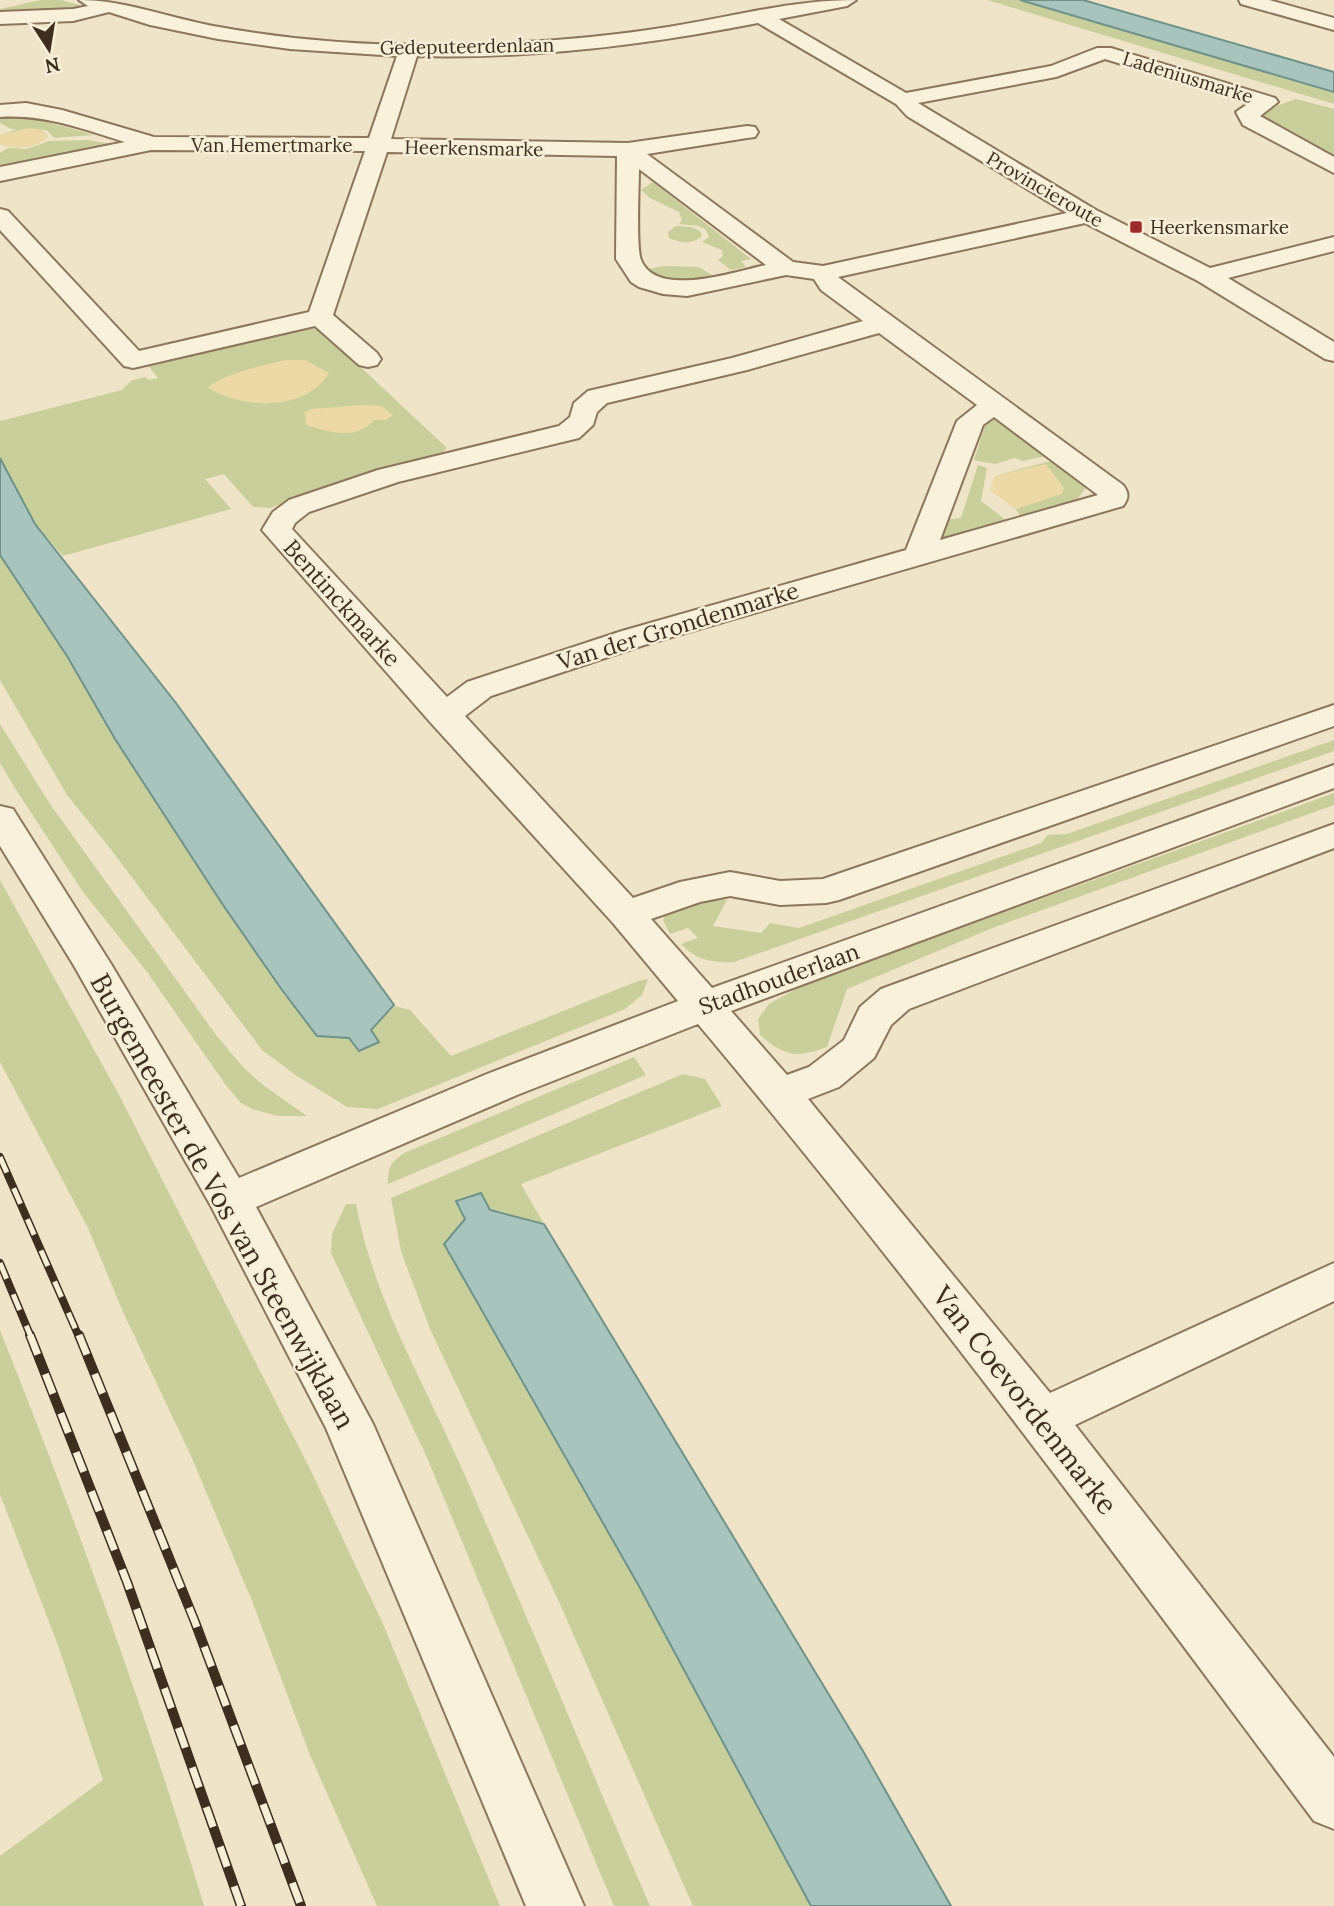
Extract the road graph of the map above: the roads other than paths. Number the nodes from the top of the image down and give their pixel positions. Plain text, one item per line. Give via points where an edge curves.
1 (847, 0) edge
2 (1248, 0) edge
3 (97, 3) edge
4 (761, 16) junction
5 (0, 18) edge
6 (1333, 23) edge
7 (409, 49) junction
8 (903, 100) junction
9 (0, 111) edge
10 (747, 132) dead end
11 (153, 144) junction
12 (378, 145) junction
13 (628, 150) junction
14 (1334, 166) edge
15 (0, 174) edge
16 (1088, 215) junction
17 (0, 216) edge
18 (1334, 244) edge
19 (786, 268) junction
20 (822, 274) junction
21 (1207, 276) junction
22 (320, 317) junction
23 (882, 324) junction
24 (1334, 353) edge
25 (368, 359) dead end
26 (993, 406) junction
27 (920, 553) junction
28 (1334, 715) edge
29 (443, 716) junction
30 (1334, 776) edge
31 (0, 817) edge
32 (1334, 835) edge
33 (626, 914) junction
34 (703, 1007) junction
35 (780, 1094) junction
36 (230, 1200) junction
37 (1334, 1281) edge
38 (1042, 1419) junction
39 (1334, 1802) edge
40 (555, 1906) edge

1 - 4 street, Gedeputeerdenlaan
2 - 6 street
3 - 5 street via 73,15
3 - 7 street, Gedeputeerdenlaan via 220,33 308,44
4 - 7 street, Gedeputeerdenlaan via 618,39 517,48
4 - 8 street, Provincieroute
7 - 12 street, Heerkensmarke
8 - 14 street, Ladeniusmarke via 1056,71 1104,52 1268,102 1247,112 1251,120
8 - 16 street, Provincieroute via 914,112
9 - 11 street, Van Hemertmarke via 26,109 62,116
10 - 13 street, Heerkensmarke
11 - 12 street, Van Hemertmarke
11 - 15 street, Van Hemertmarke
12 - 13 street, Heerkensmarke
12 - 22 street, Van Hemertmarke
13 - 19 street
13 - 19 street via 628,259 640,277 663,287 687,289
16 - 20 street
16 - 21 street, Provincieroute
17 - 22 street via 133,360
18 - 21 street
19 - 20 street
20 - 23 street, Van der Grondenmarke
21 - 24 street, Provincieroute
22 - 25 street
23 - 26 street, Van der Grondenmarke
23 - 29 street, Bentinckmarke via 598,397 569,432 388,476 299,506 283,518 277,530
26 - 27 street via 971,421
26 - 27 street, Van der Grondenmarke via 1113,491 1114,500
27 - 29 street, Van der Grondenmarke via 479,689
28 - 33 street via 826,891 780,893 730,884 693,891
29 - 33 street, Bentinckmarke
30 - 34 street, Stadhouderlaan
31 - 36 street, Burgemeester de Vos van Steenwijklaan
32 - 35 street via 895,999 874,1017 860,1048 824,1077
33 - 34 street, Bentinckmarke
34 - 35 street, Van Coevordenmarke
34 - 36 street, Stadhouderlaan via 344,1149
35 - 38 street, Van Coevordenmarke
36 - 40 street, Burgemeester de Vos van Steenwijklaan via 349,1424
37 - 38 street
38 - 39 street, Van Coevordenmarke

